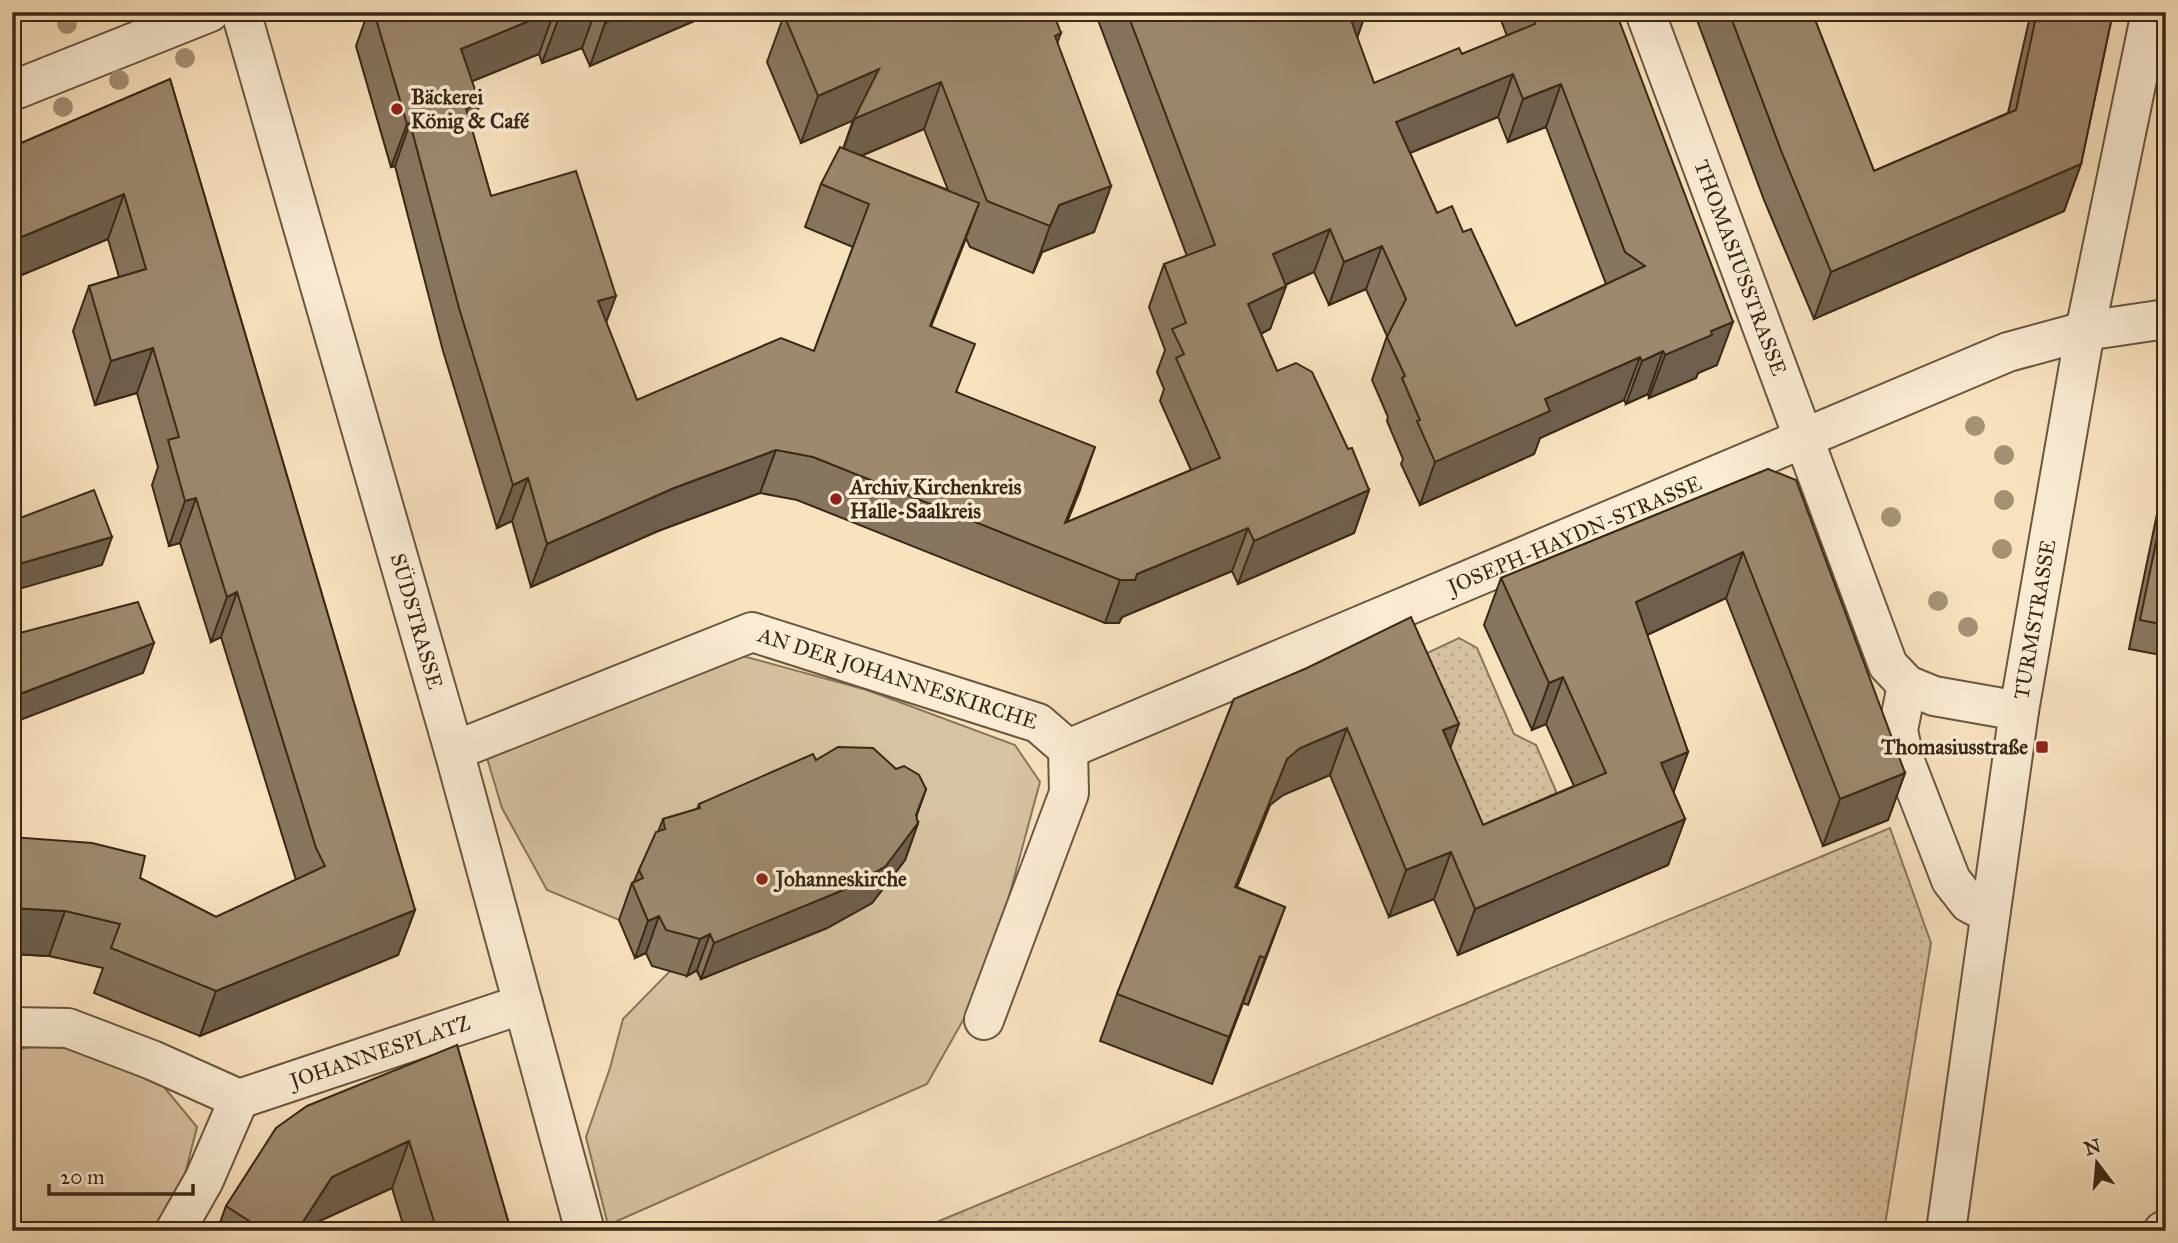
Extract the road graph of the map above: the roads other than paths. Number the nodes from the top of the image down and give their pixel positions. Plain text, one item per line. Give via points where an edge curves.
1 (210, 12) edge
2 (241, 12) edge
3 (1645, 12) edge
4 (2151, 12) edge
5 (12, 91) edge
6 (2166, 319) edge
7 (2085, 331) junction
8 (1803, 438) junction
9 (1907, 685) junction
10 (2019, 711) junction
11 (1068, 749) junction
12 (454, 751) junction
13 (1990, 914) junction
14 (523, 1004) junction
15 (984, 1020) dead end
16 (12, 1027) edge
17 (239, 1099) junction
18 (175, 1231) edge
19 (585, 1231) edge
20 (1946, 1231) edge

1 - 5 street
2 - 12 street, SÜDSTRASSE
3 - 8 street, THOMASIUSSTRASSE
4 - 7 street, TURMSTRASSE
6 - 7 street, JOSEPH-HAYDN-STRASSE
7 - 8 street, JOSEPH-HAYDN-STRASSE via 2008,352
7 - 10 street, TURMSTRASSE
8 - 9 street, THOMASIUSSTRASSE via 1879,646 1888,665
8 - 11 street, JOSEPH-HAYDN-STRASSE
9 - 10 street via 1934,696
9 - 13 street via 1898,730 1903,759 1951,880 1969,902
10 - 13 street, TURMSTRASSE
11 - 12 street, AN DER JOHANNESKIRCHE via 1038,723 752,632
11 - 15 street via 1069,793
12 - 14 street, SÜDSTRASSE
13 - 20 street, TURMSTRASSE
14 - 17 street, JOHANNESPLATZ
14 - 19 street, SÜDSTRASSE
16 - 17 street via 68,1028 152,1059
17 - 18 street via 204,1180

